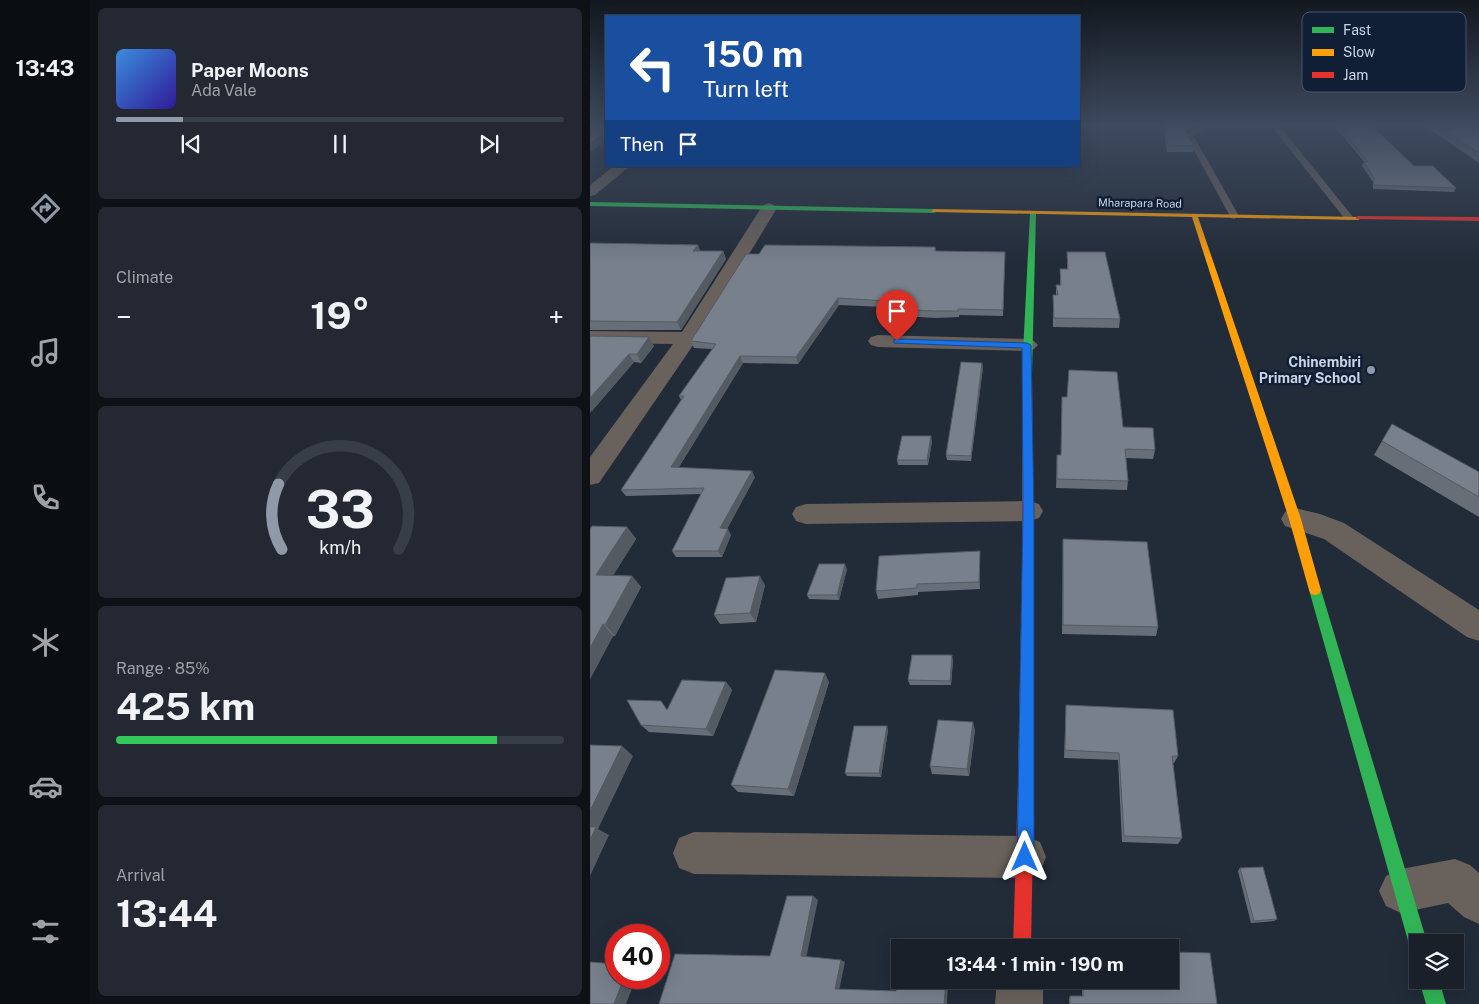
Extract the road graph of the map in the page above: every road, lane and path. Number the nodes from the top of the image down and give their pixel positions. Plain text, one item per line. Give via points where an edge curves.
1 (617, 171) edge
2 (1209, 171) edge
3 (1311, 171) edge
4 (590, 192) edge
5 (590, 204) edge
6 (769, 208) junction
7 (1033, 213) junction
8 (1234, 216) junction
9 (1195, 217) junction
10 (1348, 217) junction
11 (1479, 219) edge
12 (590, 337) edge
13 (688, 338) junction
14 (878, 341) dead end
15 (1027, 345) junction
16 (590, 476) edge
17 (1029, 511) junction
18 (806, 514) dead end
19 (1295, 519) junction
20 (1479, 627) edge
21 (694, 853) dead end
22 (1025, 857) junction
23 (1401, 891) junction
24 (1479, 902) edge
25 (1415, 934) edge
26 (1022, 939) edge
27 (1020, 989) edge
28 (1432, 989) edge
29 (1019, 1004) edge
30 (1436, 1004) edge

1 - 4 street
2 - 8 lane
3 - 10 lane
5 - 6 street, Mharapara Road
6 - 7 street, Mharapara Road
6 - 13 street
7 - 9 street, Mharapara Road
7 - 15 street
8 - 9 street, Mharapara Road
8 - 10 street, Mharapara Road
9 - 19 street
10 - 11 street, Mharapara Road
12 - 13 street
13 - 16 street
14 - 15 street
15 - 17 street
17 - 18 street
17 - 22 street
19 - 20 street via 1334,531
19 - 23 street
21 - 22 street
22 - 26 street
23 - 24 street via 1455,880
23 - 25 street
27 - 29 street
28 - 30 street

